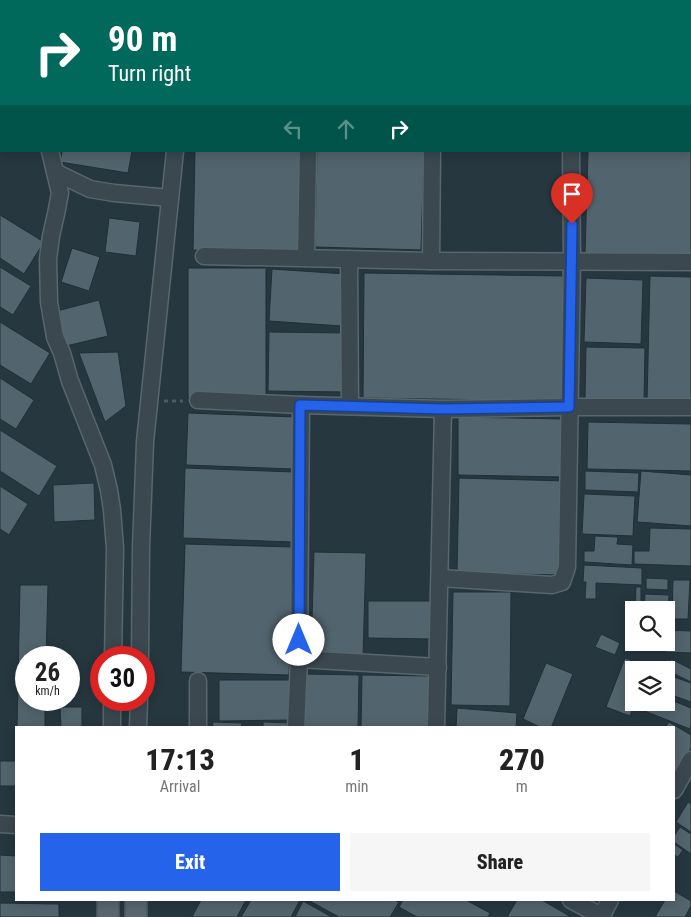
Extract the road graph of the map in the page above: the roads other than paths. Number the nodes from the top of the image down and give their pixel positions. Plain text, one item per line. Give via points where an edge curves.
1 (50, 152) edge
2 (175, 152) edge
3 (308, 152) edge
4 (432, 152) edge
5 (571, 152) edge
6 (55, 172) junction
7 (170, 198) junction
8 (204, 256) dead end
9 (306, 258) junction
10 (349, 259) junction
11 (431, 260) junction
12 (572, 261) junction
13 (691, 262) edge
14 (198, 400) road end
15 (300, 405) junction
16 (350, 406) junction
17 (569, 407) junction
18 (691, 407) edge
19 (443, 409) junction
20 (115, 548) junction
21 (141, 548) junction
22 (440, 578) junction
23 (113, 646) edge
24 (140, 646) edge
25 (299, 659) junction
26 (438, 666) junction
27 (198, 681) dead end
28 (112, 711) edge
29 (139, 711) edge
30 (112, 726) edge
31 (138, 726) edge
32 (198, 726) edge
33 (296, 726) edge
34 (436, 726) edge
35 (691, 760) edge
36 (675, 788) edge
37 (0, 824) edge
38 (15, 825) edge
39 (108, 901) edge
40 (136, 901) edge
41 (573, 901) edge
42 (610, 901) edge
43 (108, 917) edge
44 (136, 917) edge
45 (602, 917) edge

1 - 6 street
2 - 7 street
3 - 9 street
4 - 11 street
5 - 12 street
6 - 7 street via 90,189
6 - 20 street via 60,192 50,236 49,302 55,337 103,464
7 - 21 street via 148,401
8 - 9 street
9 - 10 street
10 - 11 street
10 - 16 street
11 - 12 street
12 - 13 street
12 - 17 street
14 - 15 street
15 - 16 street
15 - 25 street
16 - 19 street
17 - 18 street
17 - 19 street
17 - 22 street via 567,567 562,582
19 - 22 street
20 - 21 street
20 - 23 street
21 - 24 street
22 - 26 street
25 - 26 street
25 - 33 street
26 - 34 street
27 - 32 street
28 - 30 street
29 - 31 street
35 - 36 street
37 - 38 street
39 - 43 main road
40 - 44 main road
41 - 45 street
42 - 45 street

